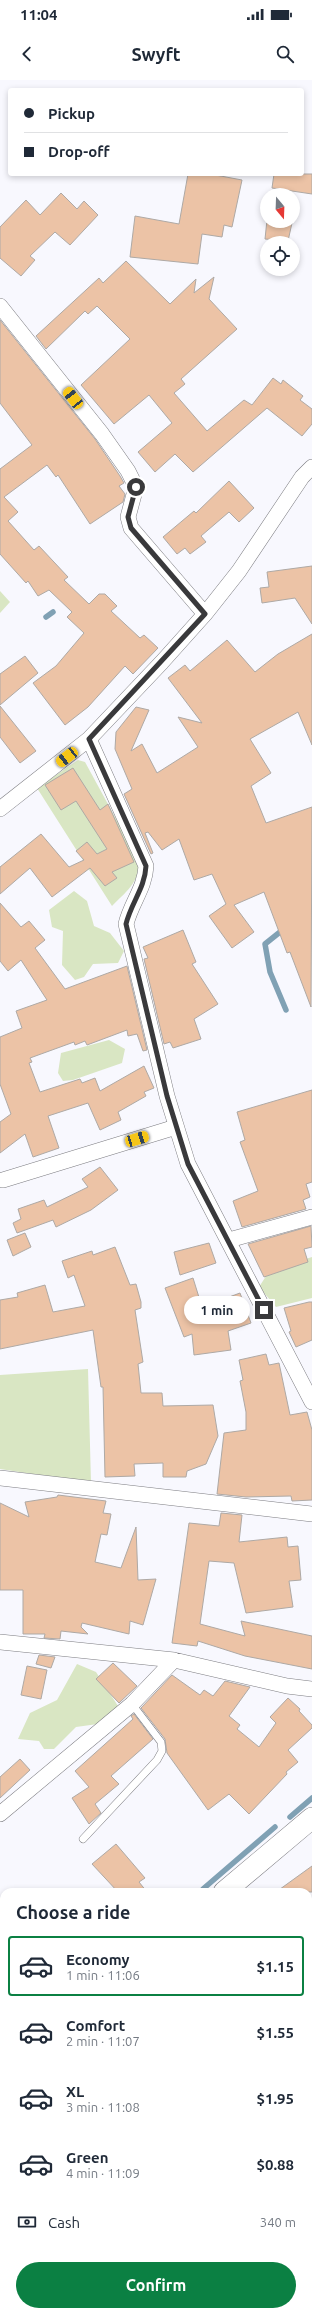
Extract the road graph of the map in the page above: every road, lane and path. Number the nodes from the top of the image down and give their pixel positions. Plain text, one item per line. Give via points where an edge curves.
1 (0, 306) edge
2 (312, 467) edge
3 (205, 614) junction
4 (89, 739) junction
5 (0, 809) edge
6 (176, 1128) junction
7 (3, 1180) dead end
8 (312, 1217) edge
9 (229, 1240) junction
10 (312, 1402) edge
11 (0, 1478) edge
12 (312, 1514) edge
13 (0, 1642) edge
14 (174, 1660) junction
15 (312, 1689) edge
16 (132, 1704) junction
17 (0, 1814) edge
18 (312, 1818) edge
19 (83, 1839) dead end
20 (229, 1888) edge

1 - 3 street via 128,471 136,487 128,517 131,528
2 - 3 street via 302,477 239,571
3 - 4 street
4 - 5 street
4 - 6 street via 146,866 142,888 129,912 126,924
6 - 7 street
6 - 9 street via 188,1164
8 - 9 street
9 - 10 street
11 - 12 street
13 - 14 street
14 - 15 street via 287,1686
14 - 16 street
16 - 17 street
16 - 19 lane via 161,1742 162,1751 157,1760
18 - 20 main road

